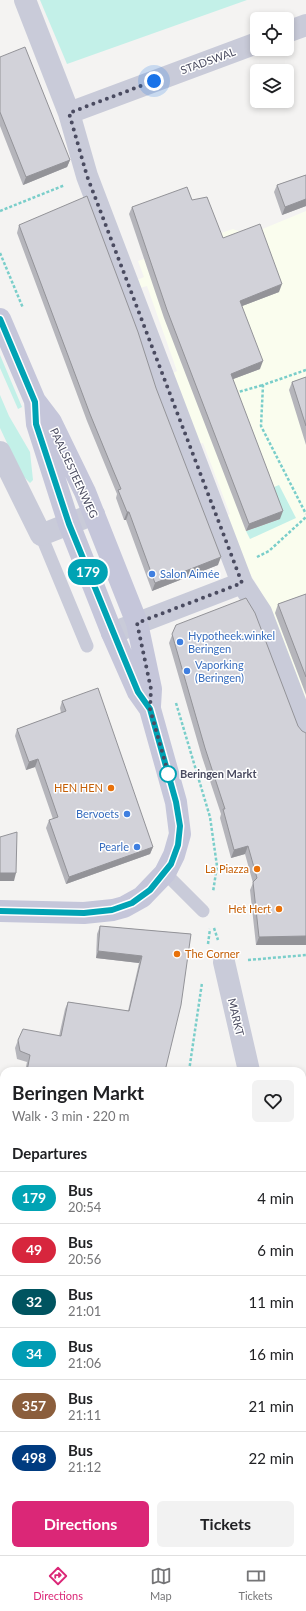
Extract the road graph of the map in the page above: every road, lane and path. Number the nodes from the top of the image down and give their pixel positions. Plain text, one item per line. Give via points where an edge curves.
1 (24, 0) edge
2 (306, 25) edge
3 (294, 29) edge
4 (250, 46) edge
5 (69, 113) junction
6 (87, 176) junction
7 (0, 210) edge
8 (0, 319) edge
9 (306, 370) edge
10 (263, 385) junction
11 (233, 394) edge
12 (35, 402) junction
13 (0, 452) edge
14 (94, 514) junction
15 (306, 516) edge
16 (69, 524) junction
17 (41, 535) junction
18 (262, 555) dead end
19 (242, 583) junction
20 (137, 623) junction
21 (112, 632) junction
22 (87, 646) dead end
23 (150, 709) junction
24 (306, 730) edge
25 (165, 873) junction
26 (0, 911) edge
27 (203, 911) dead end
28 (210, 927) dead end
29 (306, 955) edge
30 (216, 956) junction
31 (203, 980) dead end
32 (190, 1067) edge
33 (248, 1067) edge

1 - 5 street
2 - 3 street
4 - 5 street, STADSWAL
5 - 6 street
6 - 7 path
6 - 19 street
8 - 12 street, PAALSESTEENWEG
9 - 10 path
10 - 11 path
10 - 15 path via 261,426
12 - 14 street, PAALSESTEENWEG via 51,422 86,492
12 - 16 street, PAALSESTEENWEG via 36,424
13 - 17 street
14 - 16 street
14 - 20 street, PAALSESTEENWEG
15 - 18 path
16 - 17 street
16 - 21 street, PAALSESTEENWEG
17 - 22 lane
19 - 20 street
19 - 24 street via 261,612
20 - 21 street
20 - 23 street, PAALSESTEENWEG via 151,689
21 - 23 street, PAALSESTEENWEG via 138,692
23 - 25 street, PAALSESTEENWEG via 179,816 178,845
25 - 26 street, PAALSESTEENWEG via 142,897 112,910 84,913
25 - 27 lane
28 - 30 path
29 - 30 path
30 - 33 street, MARKT
31 - 32 path

